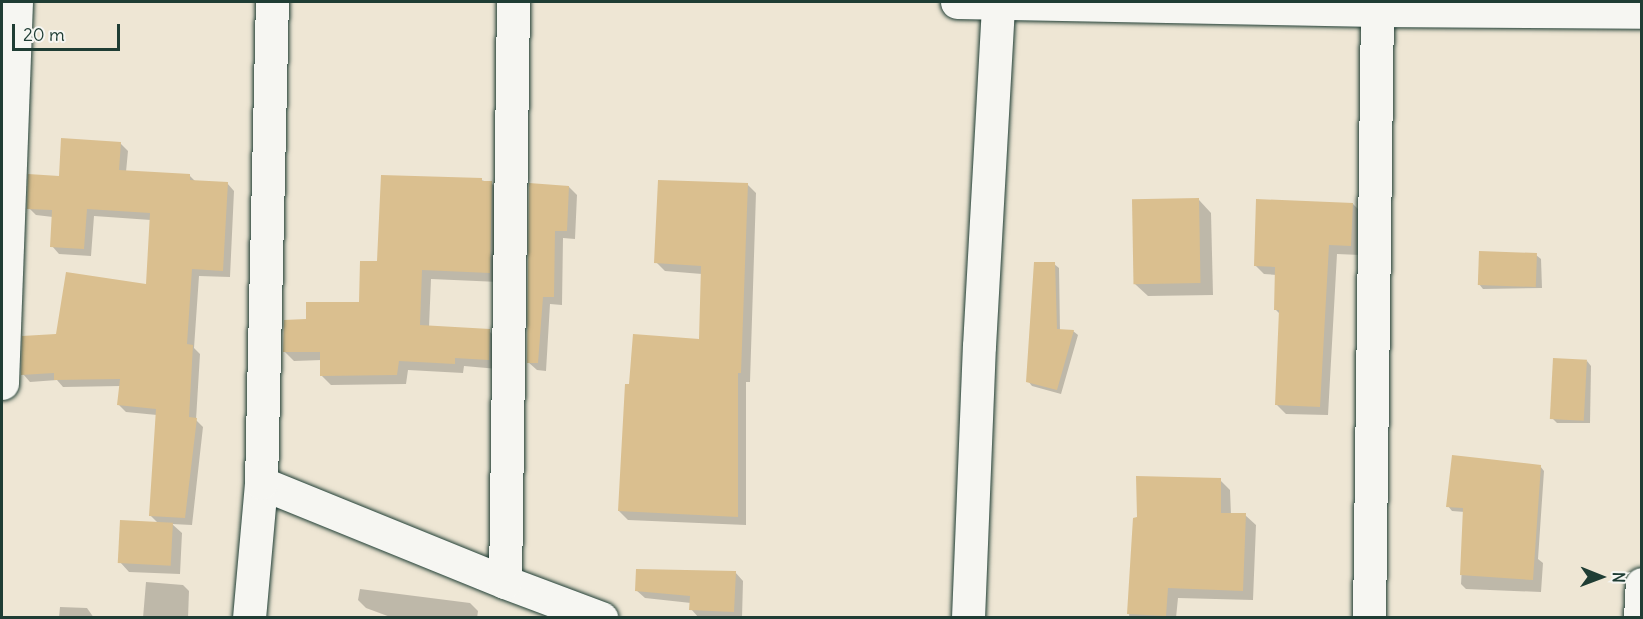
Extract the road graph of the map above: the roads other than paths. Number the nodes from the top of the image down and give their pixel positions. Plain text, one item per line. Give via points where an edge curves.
1 (16, 2) edge
2 (272, 2) edge
3 (513, 2) edge
4 (957, 2) edge
5 (998, 2) edge
6 (1412, 5) edge
7 (1377, 10) junction
8 (1641, 12) edge
9 (2, 383) edge
10 (261, 483) junction
11 (505, 582) junction
12 (1641, 584) edge
13 (976, 617) edge
14 (249, 618) edge
15 (601, 618) edge
16 (1369, 618) edge
17 (1640, 618) edge

1 - 9 street
2 - 10 street
3 - 11 street
4 - 5 street
5 - 7 street
5 - 13 street
6 - 7 street
6 - 8 street
7 - 16 street
10 - 11 street
10 - 14 street
11 - 15 street
12 - 17 street

